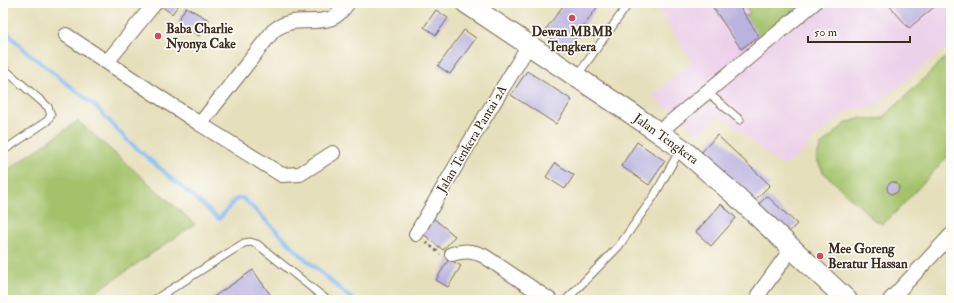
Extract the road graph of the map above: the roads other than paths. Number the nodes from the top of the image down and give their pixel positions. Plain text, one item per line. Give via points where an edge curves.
1 (155, 3) edge
2 (348, 3) edge
3 (466, 3) edge
4 (629, 3) edge
5 (814, 3) edge
6 (66, 35) dead end
7 (529, 46) junction
8 (107, 62) junction
9 (3, 68) edge
10 (576, 76) junction
11 (707, 92) junction
12 (740, 120) dead end
13 (200, 124) junction
14 (659, 132) junction
15 (681, 148) junction
16 (3, 152) edge
17 (332, 153) dead end
18 (416, 234) road end
19 (951, 235) edge
20 (792, 248) junction
21 (452, 254) road end
22 (758, 295) dead end
23 (154, 300) edge
24 (327, 300) edge
25 (550, 300) edge
26 (566, 300) edge
27 (847, 300) edge
28 (890, 300) edge

1 - 8 street
2 - 13 street via 340,13 330,19 281,24
3 - 7 main road, Jalan Tengkera
4 - 10 lane
5 - 11 street
6 - 8 street
7 - 10 main road, Jalan Tengkera
7 - 18 street, Jalan Tenkera Pantai 2A
8 - 13 street
9 - 16 lane via 48,107 51,115 47,121
10 - 14 main road, Jalan Tengkera
11 - 12 lane
11 - 14 street
13 - 17 street via 282,175 300,174
14 - 15 main road, Jalan Tengkera
15 - 20 main road, Jalan Tengkera
15 - 26 lane via 654,196 619,246
19 - 28 street
20 - 22 street
20 - 27 main road, Jalan Tengkera
21 - 25 street via 473,251 484,256
23 - 24 lane via 244,243 250,242 257,244

